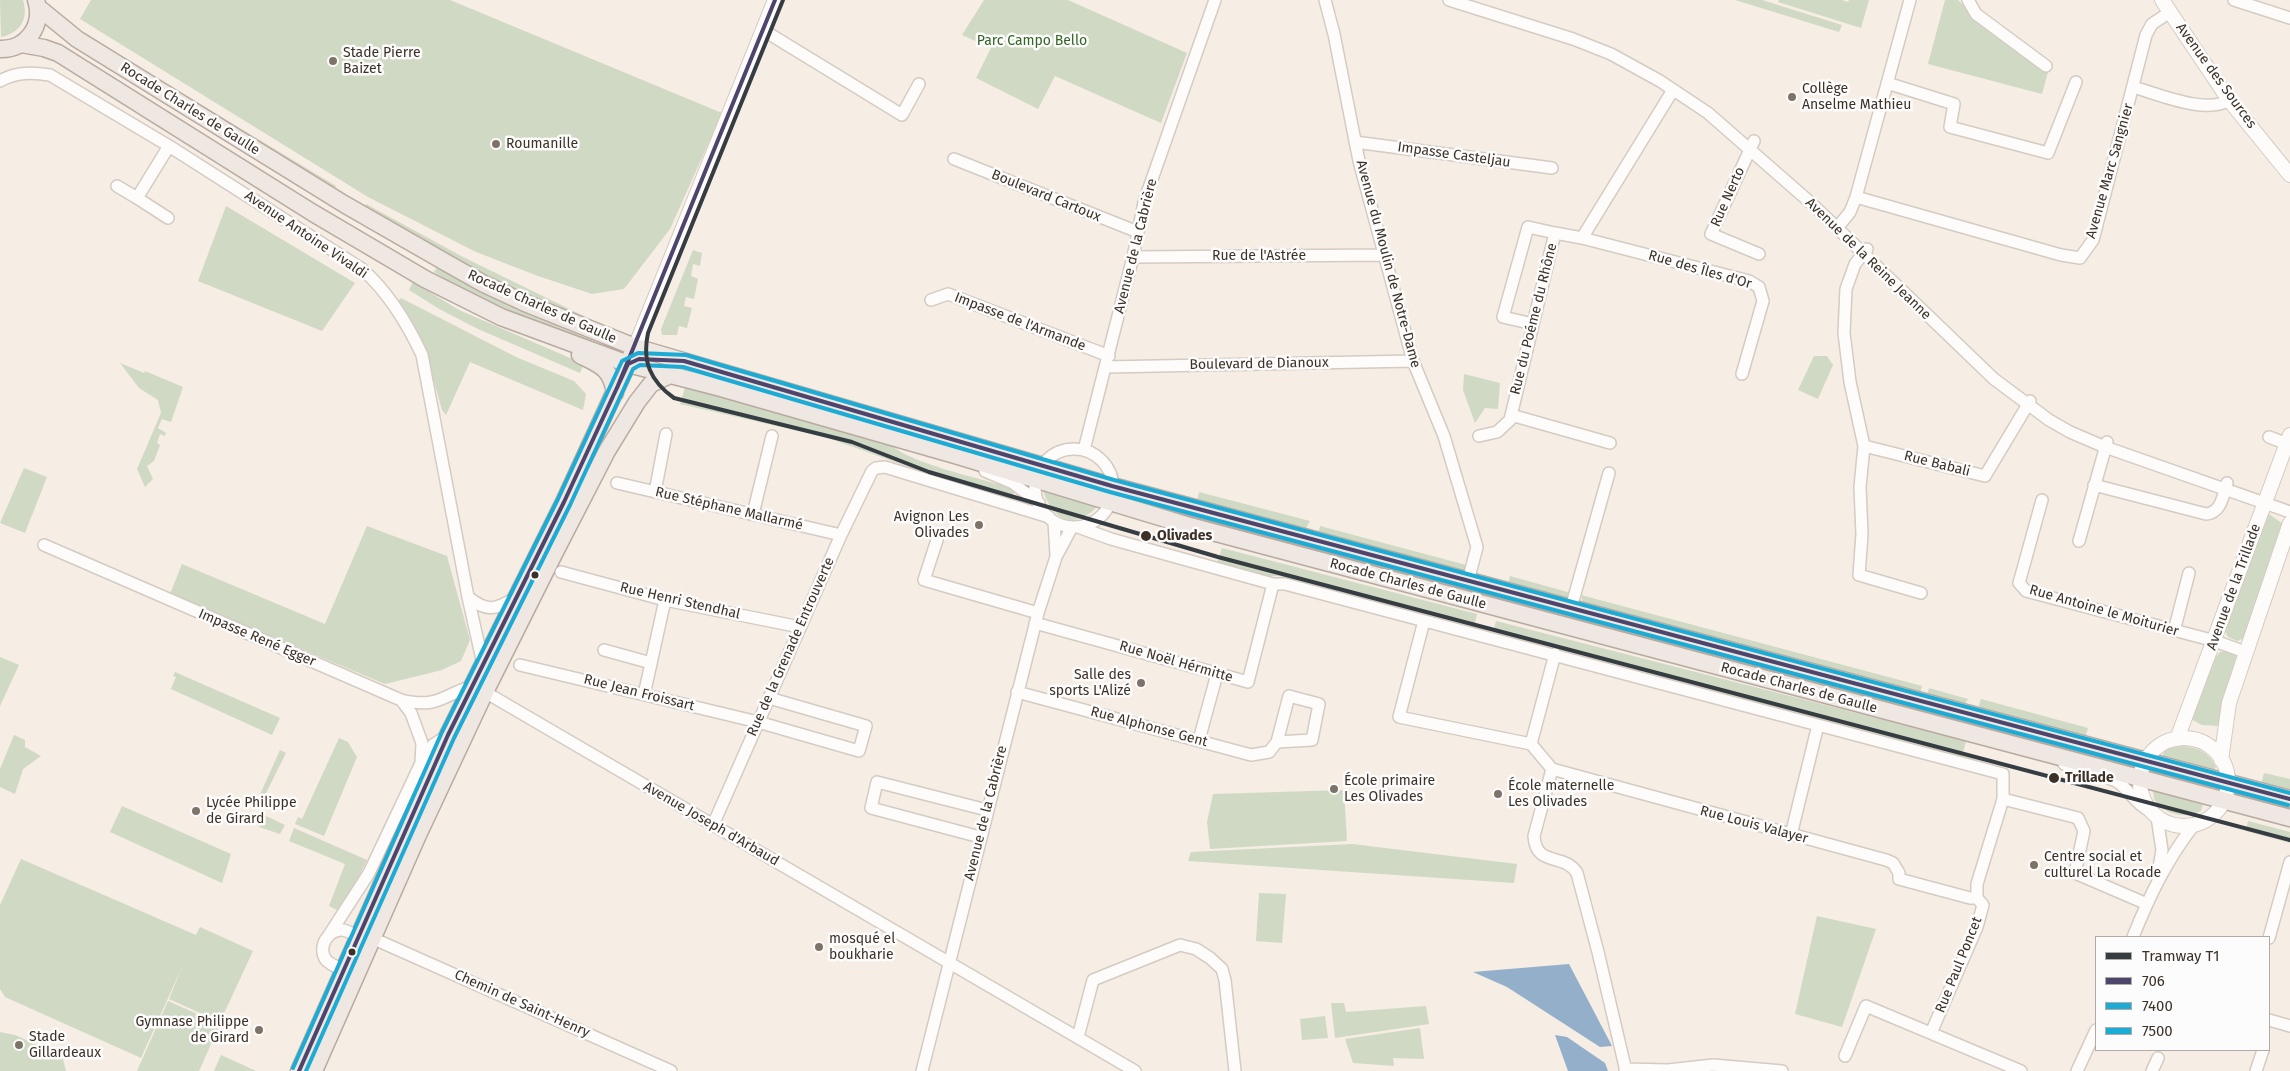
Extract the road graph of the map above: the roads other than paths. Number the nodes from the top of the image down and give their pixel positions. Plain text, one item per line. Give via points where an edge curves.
1 (776, 0) edge
2 (1215, 0) edge
3 (1325, 0) edge
4 (1449, 0) edge
5 (1910, 0) edge
6 (1968, 0) edge
7 (2162, 0) edge
8 (2234, 0) edge
9 (38, 4) edge
10 (2170, 12) junction
11 (2290, 18) edge
12 (763, 30) junction
13 (21, 44) junction
14 (0, 49) edge
15 (2046, 66) dead end
16 (0, 81) edge
17 (2076, 82) dead end
18 (1887, 83) junction
19 (918, 84) dead end
20 (2133, 87) junction
21 (1673, 90) junction
22 (2229, 100) junction
23 (1355, 142) junction
24 (1752, 145) junction
25 (169, 146) junction
26 (954, 159) dead end
27 (1552, 168) dead end
28 (2290, 175) edge
29 (117, 186) dead end
30 (1856, 197) junction
31 (137, 198) junction
32 (168, 218) dead end
33 (1837, 228) junction
34 (1138, 232) junction
35 (1555, 233) junction
36 (1582, 238) junction
37 (1865, 251) junction
38 (1759, 254) dead end
39 (1384, 255) junction
40 (1133, 257) junction
41 (931, 300) dead end
42 (1533, 324) junction
43 (531, 329) junction
44 (612, 339) junction
45 (635, 348) junction
46 (684, 361) junction
47 (1107, 361) junction
48 (1413, 361) junction
49 (628, 364) junction
50 (1742, 374) dead end
51 (668, 376) junction
52 (615, 393) junction
53 (2028, 403) junction
54 (1511, 415) junction
55 (666, 434) dead end
56 (772, 436) dead end
57 (1479, 436) dead end
58 (2270, 437) dead end
59 (2289, 441) edge
60 (1610, 443) dead end
61 (2106, 444) junction
62 (1864, 446) junction
63 (1084, 450) junction
64 (607, 451) junction
65 (955, 456) junction
66 (1044, 466) junction
67 (1609, 472) dead end
68 (1037, 481) junction
69 (617, 483) dead end
70 (2094, 485) junction
71 (1112, 486) junction
72 (2226, 486) junction
73 (654, 492) junction
74 (2042, 500) dead end
75 (2265, 502) junction
76 (1039, 503) junction
77 (1110, 503) junction
78 (2290, 512) edge
79 (753, 514) junction
80 (1051, 520) junction
81 (2290, 523) edge
82 (1075, 527) junction
83 (841, 535) junction
84 (937, 540) dead end
85 (2079, 541) dead end
86 (44, 546) dead end
87 (2285, 556) edge
88 (1056, 557) junction
89 (560, 572) dead end
90 (2189, 573) dead end
91 (1468, 581) junction
92 (1274, 584) junction
93 (1921, 593) dead end
94 (518, 596) junction
95 (468, 597) junction
96 (665, 600) junction
97 (1571, 608) junction
98 (1037, 618) junction
99 (1424, 621) junction
100 (800, 627) junction
101 (2174, 631) junction
102 (2215, 641) junction
103 (604, 650) dead end
104 (2245, 652) junction
105 (1555, 654) junction
106 (651, 663) junction
107 (484, 664) junction
108 (520, 664) dead end
109 (1217, 674) junction
110 (479, 689) junction
111 (1017, 692) junction
112 (644, 695) junction
113 (769, 698) junction
114 (401, 700) junction
115 (758, 722) junction
116 (1818, 724) junction
117 (448, 735) junction
118 (2177, 739) junction
119 (1199, 740) junction
120 (1277, 742) junction
121 (1531, 744) junction
122 (2032, 751) junction
123 (2145, 760) junction
124 (2221, 760) junction
125 (420, 763) junction
126 (1552, 770) junction
127 (2140, 779) junction
128 (2227, 783) junction
129 (2003, 799) junction
130 (2290, 799) edge
131 (2223, 801) junction
132 (987, 810) junction
133 (2154, 814) junction
134 (2290, 818) edge
135 (713, 825) junction
136 (2194, 825) junction
137 (1790, 835) junction
138 (980, 838) junction
139 (2290, 862) edge
140 (2157, 880) junction
141 (1977, 898) junction
142 (2147, 904) junction
143 (329, 935) junction
144 (2133, 936) edge
145 (2270, 936) edge
146 (365, 937) junction
147 (948, 962) junction
148 (343, 970) junction
149 (2270, 1024) edge
150 (2290, 1026) edge
151 (2095, 1032) edge
152 (1931, 1033) junction
153 (1078, 1037) junction
154 (2263, 1051) edge
155 (1845, 1056) dead end
156 (2158, 1058) dead end
157 (1625, 1070) edge
158 (1759, 1070) edge
159 (299, 1071) edge
160 (314, 1071) edge
161 (671, 1071) edge
162 (922, 1071) edge
163 (1135, 1071) edge
164 (1235, 1071) edge
165 (1782, 1071) edge
166 (2021, 1071) edge
167 (2076, 1071) edge
168 (2152, 1071) edge
169 (2256, 1071) edge

1 - 12 street
2 - 34 street, Avenue de la Cabrière via 1144,202
3 - 23 street, Avenue du Moulin de Notre-Dame
4 - 21 street, Avenue de la Reine Jeanne via 1592,46
5 - 18 street
6 - 15 street via 1976,14
7 - 10 street, Avenue des Sources
8 - 11 street
9 - 13 main road via 39,19 35,29
9 - 44 main road, Rocade Charles de Gaulle via 77,39 409,242 484,284
10 - 20 street, Avenue Marc Sangnier via 2152,24 2146,35
10 - 22 street, Avenue des Sources
12 - 19 street via 902,115
12 - 45 street
13 - 14 main road
13 - 43 main road, Rocade Charles de Gaulle via 58,53 313,213 425,279 472,304
16 - 25 street, Avenue Antoine Vivaldi via 22,74 50,75
17 - 18 street via 2048,153 1950,127 1954,104
18 - 30 street
20 - 22 street via 2200,106 2221,105
20 - 30 street, Avenue Marc Sangnier via 2093,240 2080,258
21 - 24 street, Avenue de la Reine Jeanne
21 - 36 street
22 - 28 street, Avenue des Sources
23 - 27 street, Impasse Casteljau
23 - 39 street, Avenue du Moulin de Notre-Dame
24 - 33 street, Avenue de la Reine Jeanne
24 - 38 street, Rue Nerto via 1711,234
25 - 31 street
25 - 95 street, Avenue Antoine Vivaldi via 367,274 413,336 422,356 432,403
26 - 34 street, Boulevard Cartoux
29 - 31 street
30 - 33 street via 1850,212
31 - 32 street
33 - 37 street, Avenue de la Reine Jeanne
34 - 40 street, Avenue de la Cabrière
35 - 36 street, Rue du Poéme du Rhône
35 - 42 street, Rue du Poéme du Rhône
35 - 42 street via 1528,227 1504,317
36 - 50 street, Rue des Îles d'Or via 1749,281 1759,287 1763,301
37 - 53 street, Avenue de la Reine Jeanne via 1994,379
37 - 62 street via 1855,264 1846,289 1844,333 1850,382
39 - 40 street, Rue de l'Astrée
39 - 48 street, Avenue du Moulin de Notre-Dame
40 - 47 street, Avenue de la Cabrière
41 - 47 street, Impasse de l'Armande via 948,294
42 - 54 street, Rue du Poéme du Rhône
43 - 49 main road, Rocade Charles de Gaulle
43 - 52 main road, Rocade Charles de Gaulle via 604,368 612,378
44 - 45 main road, Rocade Charles de Gaulle
44 - 49 main road
45 - 46 main road, Rocade Charles de Gaulle
45 - 49 main road
46 - 49 main road via 639,359
46 - 66 main road, Rocade Charles de Gaulle
47 - 48 street, Boulevard de Dianoux
47 - 63 street, Avenue de la Cabrière
48 - 91 street, Avenue du Moulin de Notre-Dame via 1444,436 1476,542 1477,551
49 - 51 main road, Rocade Charles de Gaulle
49 - 52 main road
49 - 64 main road via 631,377 629,399
51 - 64 main road via 647,387
51 - 65 main road, Rocade Charles de Gaulle via 721,388
52 - 94 main road
53 - 61 street, Avenue de la Reine Jeanne via 2070,432
53 - 62 street, Rue Babali via 1985,476
54 - 57 street, Rue du Poéme du Rhône via 1497,432
54 - 60 street
55 - 73 street
56 - 79 street
58 - 59 street
59 - 75 street, Avenue de la Trillade
61 - 70 street
61 - 72 street, Avenue de la Reine Jeanne
62 - 93 street via 1859,575
63 - 66 street via 1064,449
63 - 71 street via 1102,461 1108,469
64 - 110 main road
65 - 68 main road, Rocade Charles de Gaulle
65 - 76 street via 1013,483
66 - 68 street
66 - 71 main road, Rocade Charles de Gaulle
67 - 97 street
68 - 76 street
68 - 77 main road, Rocade Charles de Gaulle
69 - 73 street, Rue Stéphane Mallarmé
70 - 72 street via 2206,514 2218,510
70 - 85 street
71 - 77 street
71 - 91 main road, Rocade Charles de Gaulle
72 - 75 street, Avenue de la Reine Jeanne
73 - 79 street, Rue Stéphane Mallarmé
74 - 101 street, Rue Antoine le Moiturier via 2018,583 2026,591
75 - 78 street, Avenue de la Reine Jeanne
75 - 102 street, Avenue de la Trillade
76 - 80 street
77 - 82 street via 1095,521
77 - 122 main road, Rocade Charles de Gaulle
79 - 83 street, Rue Stéphane Mallarmé
80 - 82 street
80 - 83 street, Rue de la Grenade Entrouverte via 884,467 872,471
80 - 88 street, Avenue de la Cabrière
81 - 87 street
82 - 88 street, Avenue de la Cabrière
82 - 92 street
83 - 100 street, Rue de la Grenade Entrouverte
84 - 98 street, Rue Noël Hérmitte via 924,580
86 - 114 street, Impasse René Egger
87 - 104 street
88 - 98 street, Avenue de la Cabrière
89 - 96 street, Rue Henri Stendhal
90 - 101 street
91 - 97 main road, Rocade Charles de Gaulle
92 - 99 street via 1285,584
92 - 109 street, Rue Noël Hérmitte via 1248,682
94 - 95 street via 501,607 487,608
94 - 107 main road
95 - 107 street, Avenue Antoine Vivaldi
96 - 100 street, Rue Henri Stendhal
96 - 106 street
97 - 123 main road, Rocade Charles de Gaulle
98 - 109 street, Rue Noël Hérmitte
98 - 111 street, Avenue de la Cabrière
99 - 105 street
99 - 121 street via 1399,716
100 - 113 street, Rue de la Grenade Entrouverte
101 - 102 street, Rue Antoine le Moiturier
102 - 104 street, Rue Antoine le Moiturier
102 - 118 street, Avenue de la Trillade
103 - 106 street
104 - 124 street via 2229,703
105 - 116 street
105 - 121 street
106 - 112 street
107 - 110 main road
108 - 112 street, Rue Jean Froissart
109 - 119 street
110 - 114 street, Impasse René Egger via 440,701 415,704
110 - 117 main road
110 - 135 street, Avenue Joseph d'Arbaud
110 - 146 main road via 418,835
111 - 119 street, Rue Alphonse Gent
111 - 132 street, Avenue de la Cabrière
112 - 115 street, Rue Jean Froissart
113 - 115 street, Rue de la Grenade Entrouverte
113 - 115 street, Rue Jean Froissart via 866,726 859,751
114 - 125 street via 411,713 422,743
115 - 135 street, Rue de la Grenade Entrouverte
116 - 129 street, Rue Paul Poncet via 1997,771 2003,774
116 - 137 street
117 - 125 street via 434,745
117 - 146 main road
118 - 123 street via 2161,745
118 - 124 street via 2202,743
119 - 120 street, Rue Alphonse Gent via 1251,755 1269,752
120 - 120 street, Rue Alphonse Gent via 1312,740 1319,704 1289,696
121 - 126 street
122 - 127 main road, Rocade Charles de Gaulle
122 - 133 street via 2077,770 2116,781 2140,806
123 - 127 street
123 - 128 main road, Rocade Charles de Gaulle
124 - 128 street
125 - 143 street via 369,873
126 - 137 street, Rue Louis Valayer
126 - 157 street via 1534,836 1535,846 1540,854 1565,862 1577,874
127 - 131 main road, Rocade Charles de Gaulle
127 - 133 street via 2142,796
128 - 130 main road, Rocade Charles de Gaulle
128 - 131 street
129 - 141 street, Rue Paul Poncet via 1977,884
129 - 142 street via 2078,818 2084,832 2076,872
131 - 134 main road, Rocade Charles de Gaulle
131 - 136 street via 2213,815
132 - 138 street, Avenue de la Cabrière
132 - 138 street via 877,782 871,808
133 - 136 street via 2175,825
133 - 140 street via 2162,850
135 - 147 street, Avenue Joseph d'Arbaud
136 - 140 street
137 - 141 street, Rue Louis Valayer via 1893,863 1899,879
138 - 147 street, Avenue de la Cabrière
139 - 145 street
140 - 142 street
141 - 152 street, Rue Paul Poncet via 1983,905 1977,927
142 - 144 street
143 - 146 street, Chemin de Saint-Henry via 336,930 345,930
143 - 148 street via 324,942 325,958
146 - 148 main road
146 - 160 main road
146 - 161 street, Chemin de Saint-Henry
147 - 153 street, Avenue Joseph d'Arbaud
147 - 162 street, Avenue de la Cabrière
148 - 159 main road
149 - 150 street
151 - 167 street
152 - 155 street via 1866,1006
152 - 166 street
153 - 163 street, Avenue Joseph d'Arbaud
153 - 164 street via 1093,980 1180,945 1196,949 1222,969
154 - 169 street
156 - 168 street
157 - 158 street via 1713,1065
158 - 165 street

